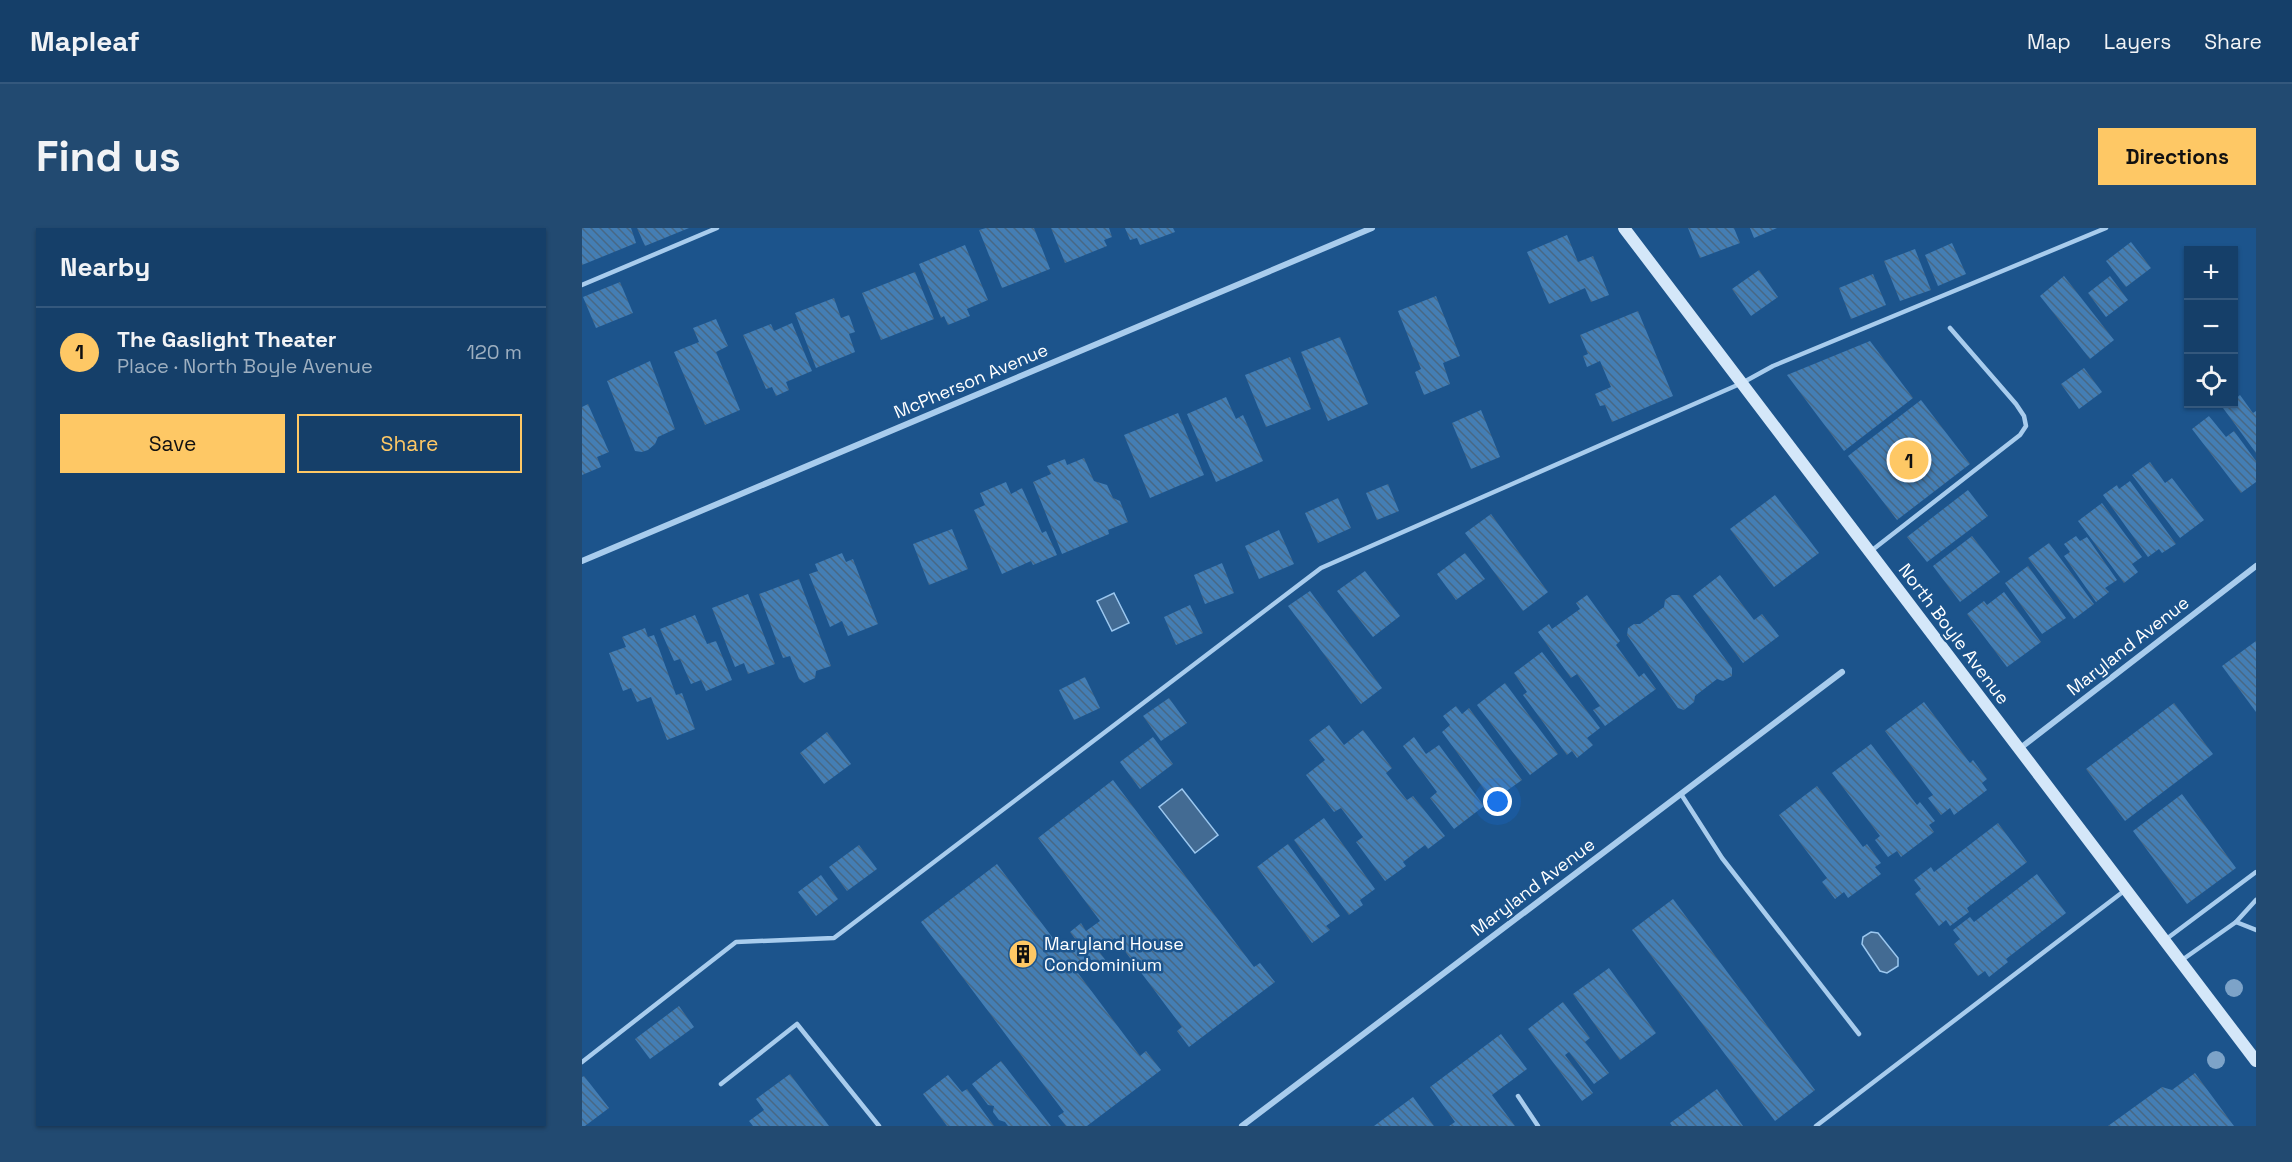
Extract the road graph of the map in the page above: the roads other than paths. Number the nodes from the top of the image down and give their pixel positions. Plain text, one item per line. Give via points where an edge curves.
1 (717, 228) edge
2 (1372, 228) edge
3 (1624, 228) edge
4 (2106, 228) edge
5 (582, 285) edge
6 (1950, 328) dead end
7 (1742, 383) junction
8 (1869, 552) junction
9 (582, 561) edge
10 (2256, 566) edge
11 (1842, 672) dead end
12 (2019, 749) junction
13 (1681, 794) junction
14 (2256, 872) edge
15 (2126, 889) junction
16 (2256, 900) edge
17 (2236, 922) junction
18 (2256, 930) edge
19 (2165, 940) junction
20 (2180, 962) junction
21 (1859, 1034) dead end
22 (2256, 1061) edge
23 (582, 1062) edge
24 (721, 1084) dead end
25 (1518, 1096) dead end
26 (879, 1126) edge
27 (1242, 1126) edge
28 (1538, 1126) edge
29 (1816, 1126) edge

1 - 5 lane
2 - 9 street, McPherson Avenue
3 - 7 street, North Boyle Avenue
4 - 7 lane via 1773,366
6 - 8 lane via 2016,404 2026,426 2020,435
7 - 8 street, North Boyle Avenue
7 - 23 lane via 1321,568 834,938 736,942
8 - 12 street, North Boyle Avenue
10 - 12 street, Maryland Avenue
11 - 13 street, Maryland Avenue
12 - 15 street, North Boyle Avenue
13 - 21 lane via 1722,858
13 - 27 street, Maryland Avenue
14 - 19 lane
15 - 19 street, North Boyle Avenue
15 - 29 lane
16 - 17 lane
17 - 18 lane
17 - 20 lane
19 - 20 street, North Boyle Avenue
20 - 22 street, North Boyle Avenue
24 - 26 lane via 797,1024
25 - 28 lane

